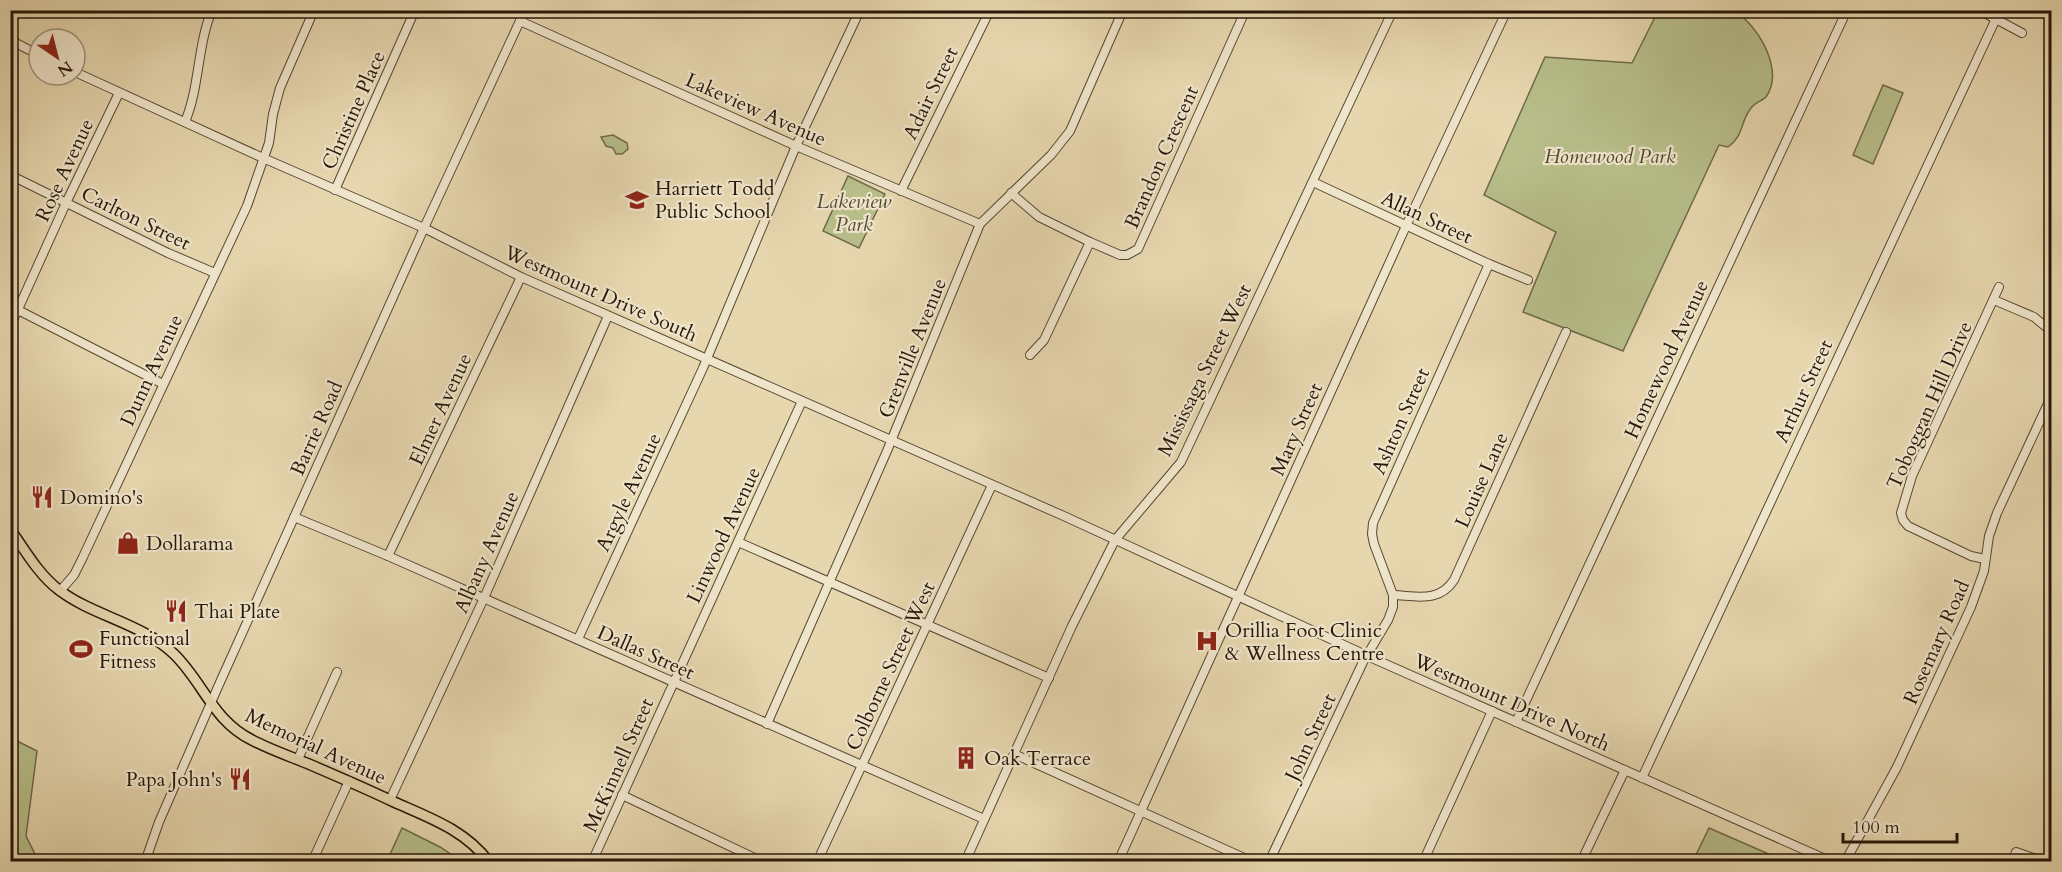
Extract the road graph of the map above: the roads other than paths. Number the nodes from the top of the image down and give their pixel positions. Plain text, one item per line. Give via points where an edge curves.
1 (212, 10) edge
2 (314, 10) edge
3 (415, 10) edge
4 (525, 10) edge
5 (860, 10) edge
6 (990, 10) edge
7 (1123, 10) edge
8 (1243, 10) edge
9 (1393, 10) edge
10 (1507, 10) edge
11 (1847, 10) edge
12 (1979, 10) edge
13 (2000, 10) edge
14 (1996, 19) junction
15 (520, 21) junction
16 (2022, 33) dead end
17 (10, 40) edge
18 (27, 49) edge
19 (87, 78) edge
20 (119, 93) junction
21 (185, 122) junction
22 (796, 146) junction
23 (263, 158) junction
24 (10, 175) edge
25 (1313, 183) junction
26 (335, 190) junction
27 (900, 191) junction
28 (1011, 193) junction
29 (66, 203) junction
30 (980, 224) junction
31 (1406, 226) junction
32 (424, 228) junction
33 (1090, 242) junction
34 (1490, 264) junction
35 (215, 273) junction
36 (521, 277) junction
37 (1528, 280) dead end
38 (1999, 287) dead end
39 (1994, 300) junction
40 (18, 310) junction
41 (608, 316) junction
42 (10, 327) edge
43 (1566, 332) dead end
44 (2052, 332) edge
45 (1030, 355) dead end
46 (707, 358) junction
47 (163, 384) junction
48 (2052, 395) edge
49 (802, 400) junction
50 (892, 441) junction
51 (992, 485) junction
52 (294, 517) junction
53 (10, 529) edge
54 (1115, 540) junction
55 (738, 542) junction
56 (388, 556) junction
57 (1985, 558) junction
58 (829, 583) junction
59 (60, 591) junction
60 (1393, 595) junction
61 (1238, 597) junction
62 (484, 598) junction
63 (928, 624) junction
64 (578, 639) junction
65 (1367, 655) junction
66 (337, 672) dead end
67 (1049, 678) junction
68 (673, 682) junction
69 (211, 703) junction
70 (1492, 711) junction
71 (1516, 722) junction
72 (767, 724) junction
73 (1014, 754) junction
74 (298, 759) junction
75 (861, 766) junction
76 (1625, 770) junction
77 (1642, 778) junction
78 (349, 781) junction
79 (622, 795) junction
80 (390, 800) junction
81 (1141, 811) junction
82 (984, 819) junction
83 (145, 861) edge
84 (312, 861) edge
85 (489, 861) edge
86 (592, 861) edge
87 (763, 861) edge
88 (817, 861) edge
89 (965, 861) edge
90 (1118, 861) edge
91 (1253, 861) edge
92 (1269, 861) edge
93 (1423, 861) edge
94 (1581, 861) edge
95 (1832, 861) edge
96 (1845, 861) edge
97 (2012, 861) edge
98 (2045, 861) edge

1 - 21 street via 206,23 193,102
2 - 23 street, Dunn Avenue via 280,88
3 - 26 street, Christine Place
4 - 15 street, Barrie Road
5 - 22 street, Argyle Avenue
6 - 27 street, Adair Street
7 - 28 street, Grenville Avenue via 1070,131
8 - 33 street, Brandon Crescent via 1138,249 1120,255
9 - 25 street, Mississaga Street West
10 - 31 street, Mary Street
11 - 71 street, Homewood Avenue
12 - 14 street
13 - 14 street, Arthur Street
14 - 16 street
14 - 77 street, Arthur Street
15 - 22 street, Lakeview Avenue
15 - 32 street, Barrie Road
17 - 18 street
19 - 20 street, Westmount Drive South
20 - 21 street, Westmount Drive South
20 - 29 street, Rose Avenue
21 - 23 street, Westmount Drive South
22 - 27 street, Lakeview Avenue
22 - 46 street, Argyle Avenue
23 - 26 street, Westmount Drive South
23 - 35 street, Dunn Avenue via 247,206
24 - 29 street, Carlton Street
25 - 31 street, Allan Street
25 - 54 street, Mississaga Street West via 1181,462
26 - 32 street, Westmount Drive South
27 - 30 street, Lakeview Avenue
28 - 30 street, Grenville Avenue
28 - 33 street, Brandon Crescent via 1039,217
29 - 35 street, Carlton Street
29 - 40 street, Rose Avenue
30 - 50 street, Grenville Avenue
31 - 34 street, Allan Street
31 - 61 street, Mary Street
32 - 36 street, Westmount Drive South
32 - 52 street, Barrie Road
33 - 45 street via 1044,340
34 - 37 street, Allan Street
34 - 60 street, Ashton Street via 1373,523 1374,544
35 - 47 street, Dunn Avenue
36 - 41 street, Westmount Drive South
36 - 56 street, Elmer Avenue
38 - 39 street, Toboggan Hill Drive
39 - 44 street via 2034,317
39 - 57 street, Toboggan Hill Drive via 1912,476 1901,513 1908,526 1971,556
40 - 42 street, Rose Avenue
40 - 47 street
41 - 46 street, Westmount Drive South
41 - 62 street, Albany Avenue
43 - 60 street, Louise Lane via 1454,580 1434,596
46 - 49 street, Westmount Drive South
46 - 64 street, Argyle Avenue
47 - 59 street, Dunn Avenue via 84,557
48 - 57 street, Rosemary Road via 1997,513
49 - 50 street, Westmount Drive South
49 - 55 street, Linwood Avenue
50 - 51 street, Westmount Drive South
50 - 58 street, Grenville Avenue
51 - 54 street, Westmount Drive South
51 - 63 street, Colborne Street West
52 - 56 street, Dallas Street
52 - 69 street, Barrie Road
53 - 59 main road, Memorial Avenue via 39,571
54 - 61 street, Westmount Drive North
54 - 67 street, Mississaga Street West
55 - 58 street
55 - 68 street, Linwood Avenue
56 - 62 street, Dallas Street
57 - 96 street, Rosemary Road via 1971,607 1897,767
58 - 63 street
58 - 72 street, Grenville Avenue
59 - 69 main road, Memorial Avenue via 154,639 188,669
60 - 65 street, John Street via 1388,620
61 - 65 street, Westmount Drive North
61 - 81 street, Mary Street
62 - 64 street, Dallas Street
62 - 80 street, Albany Avenue
63 - 67 street
63 - 75 street, Colborne Street West
64 - 68 street, Dallas Street
65 - 70 street, Westmount Drive North
65 - 92 street, John Street
66 - 74 street
67 - 73 street, Mississaga Street West
68 - 72 street, Dallas Street
68 - 79 street, McKinnell Street
69 - 74 main road, Memorial Avenue via 236,731
69 - 83 street, Barrie Road
70 - 71 street, Westmount Drive North
70 - 93 street
71 - 76 street, Westmount Drive North
72 - 75 street, Dallas Street
73 - 81 street
73 - 82 street, Mississaga Street West
74 - 78 main road, Memorial Avenue
75 - 82 street, Dallas Street
75 - 88 street, Colborne Street West
76 - 77 street, Westmount Drive North
76 - 94 street
77 - 95 street, Westmount Drive North
78 - 80 main road, Memorial Avenue
78 - 84 street
79 - 86 street, McKinnell Street
79 - 87 street
80 - 85 main road, Memorial Avenue via 446,825 473,843
81 - 90 street, Mary Street
81 - 91 street
82 - 89 street, Mississaga Street West
97 - 98 street via 2016,852

